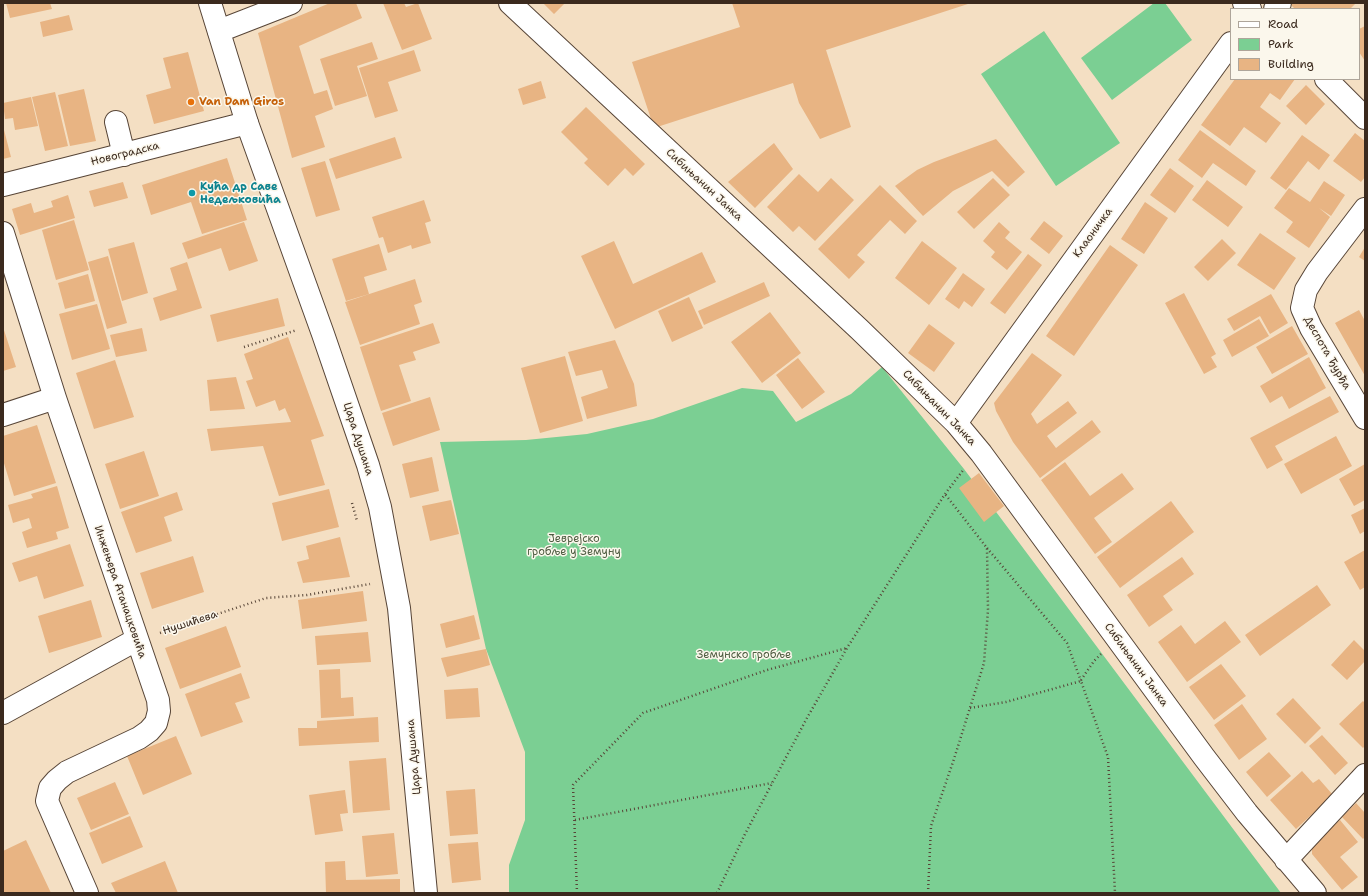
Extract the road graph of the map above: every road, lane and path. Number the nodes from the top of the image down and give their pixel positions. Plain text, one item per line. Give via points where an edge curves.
1 (210, 3) edge
2 (291, 3) edge
3 (510, 3) edge
4 (218, 31) junction
5 (1230, 44) edge
6 (1327, 80) edge
7 (1365, 118) edge
8 (116, 122) dead end
9 (247, 123) junction
10 (124, 154) junction
11 (3, 185) edge
12 (1365, 209) edge
13 (3, 233) edge
14 (299, 329) dead end
15 (244, 347) dead end
16 (55, 398) junction
17 (3, 415) edge
18 (1365, 418) edge
19 (956, 423) junction
20 (981, 453) junction
21 (945, 494) junction
22 (987, 548) junction
23 (394, 580) junction
24 (1116, 638) junction
25 (136, 640) junction
26 (847, 648) junction
27 (1081, 681) junction
28 (970, 708) junction
29 (3, 713) edge
30 (1365, 774) edge
31 (772, 783) junction
32 (575, 820) junction
33 (1286, 860) junction
34 (87, 893) edge
35 (426, 893) edge
36 (578, 893) edge
37 (717, 893) edge
38 (928, 893) edge
39 (1115, 893) edge
40 (1315, 893) edge

1 - 4 street, Цара Душана
2 - 4 street
3 - 19 street, Сибињанин Јанка via 859,328
4 - 9 street, Цара Душана
5 - 19 street, Клаоничка
6 - 7 street
8 - 10 street
9 - 10 street, Новоградска
9 - 23 street, Цара Душана via 368,465 380,507
10 - 11 street, Новоградска
12 - 18 street, Деспота Ђурђа via 1317,272 1306,290 1302,308 1311,328
13 - 16 street, Инжењера Атанацковића
14 - 15 path
16 - 17 street
16 - 25 street, Инжењера Атанацковића
19 - 20 street, Сибињанин Јанка
20 - 21 path via 964,469
20 - 24 street, Сибињанин Јанка
21 - 22 path
21 - 26 path
22 - 27 path via 1067,643
22 - 28 path via 988,610 984,663
23 - 25 path, Нушићева via 307,595 266,598
23 - 35 street, Цара Душана via 405,657
24 - 27 path via 1094,661
24 - 33 street, Сибињанин Јанка via 1204,757
25 - 29 street
25 - 34 street, Инжењера Атанацковића via 158,700 156,723 139,738 67,772 50,788 47,801
26 - 31 path
26 - 32 path via 767,670 643,713 573,786
27 - 28 path via 1006,702
27 - 39 path via 1108,758
28 - 38 path via 931,826
30 - 33 street
31 - 32 path
31 - 37 path
32 - 36 path
33 - 40 street, Сибињанин Јанка

